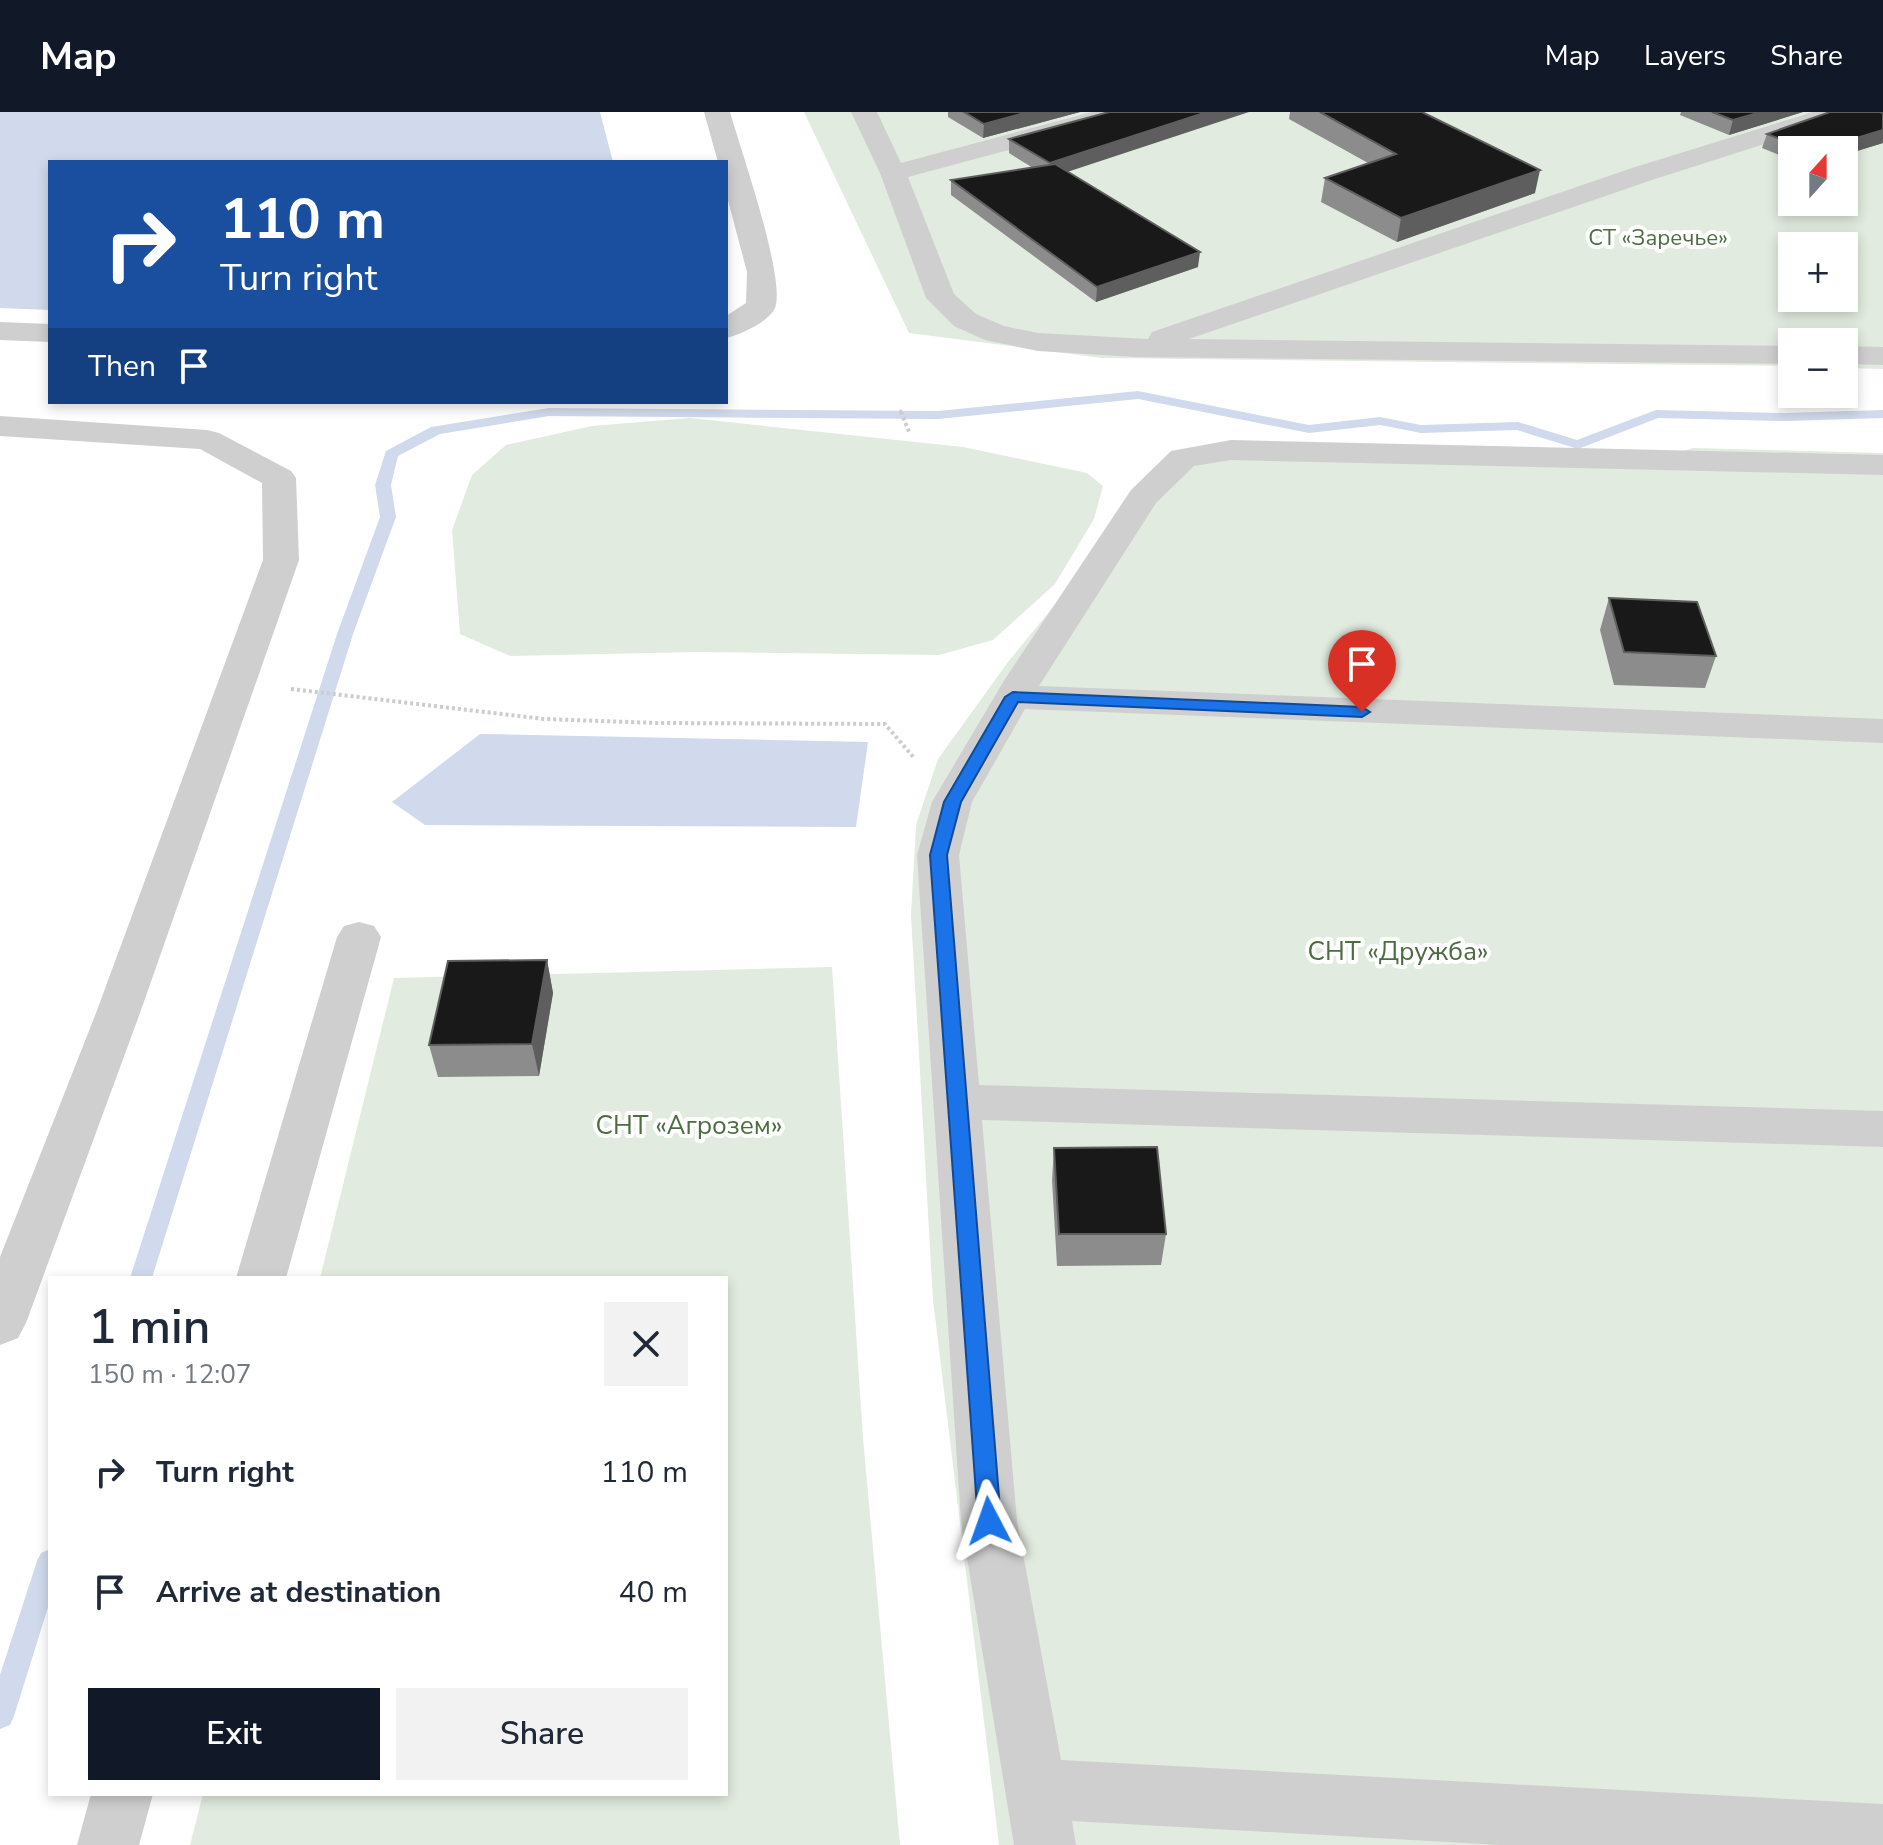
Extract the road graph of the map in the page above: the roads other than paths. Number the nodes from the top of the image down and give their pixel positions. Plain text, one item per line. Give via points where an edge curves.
1 (717, 112) edge
2 (864, 112) edge
3 (1122, 112) edge
4 (1840, 112) edge
5 (893, 173) junction
6 (728, 328) edge
7 (0, 331) edge
8 (48, 333) edge
9 (1135, 348) junction
10 (1778, 355) edge
11 (1858, 355) edge
12 (1883, 356) edge
13 (0, 426) edge
14 (1883, 465) edge
15 (1013, 697) junction
16 (1883, 731) edge
17 (359, 937) dead end
18 (957, 1102) junction
19 (1883, 1129) edge
20 (262, 1276) edge
21 (0, 1323) edge
22 (121, 1796) edge
23 (1041, 1817) edge
24 (1883, 1835) edge
25 (108, 1845) edge

1 - 6 street via 762,272 761,307
2 - 5 street
3 - 5 street
4 - 9 street via 1627,179
5 - 9 street via 941,298 965,320 996,334 1038,342
7 - 8 street
9 - 10 street
11 - 12 street
13 - 21 street via 207,440 279,478 281,560
14 - 15 street via 1231,450 1183,458 1143,497
15 - 16 street
15 - 18 street via 952,802 938,855
17 - 20 street
18 - 19 street
18 - 23 street via 989,1521
22 - 25 street
23 - 24 street

